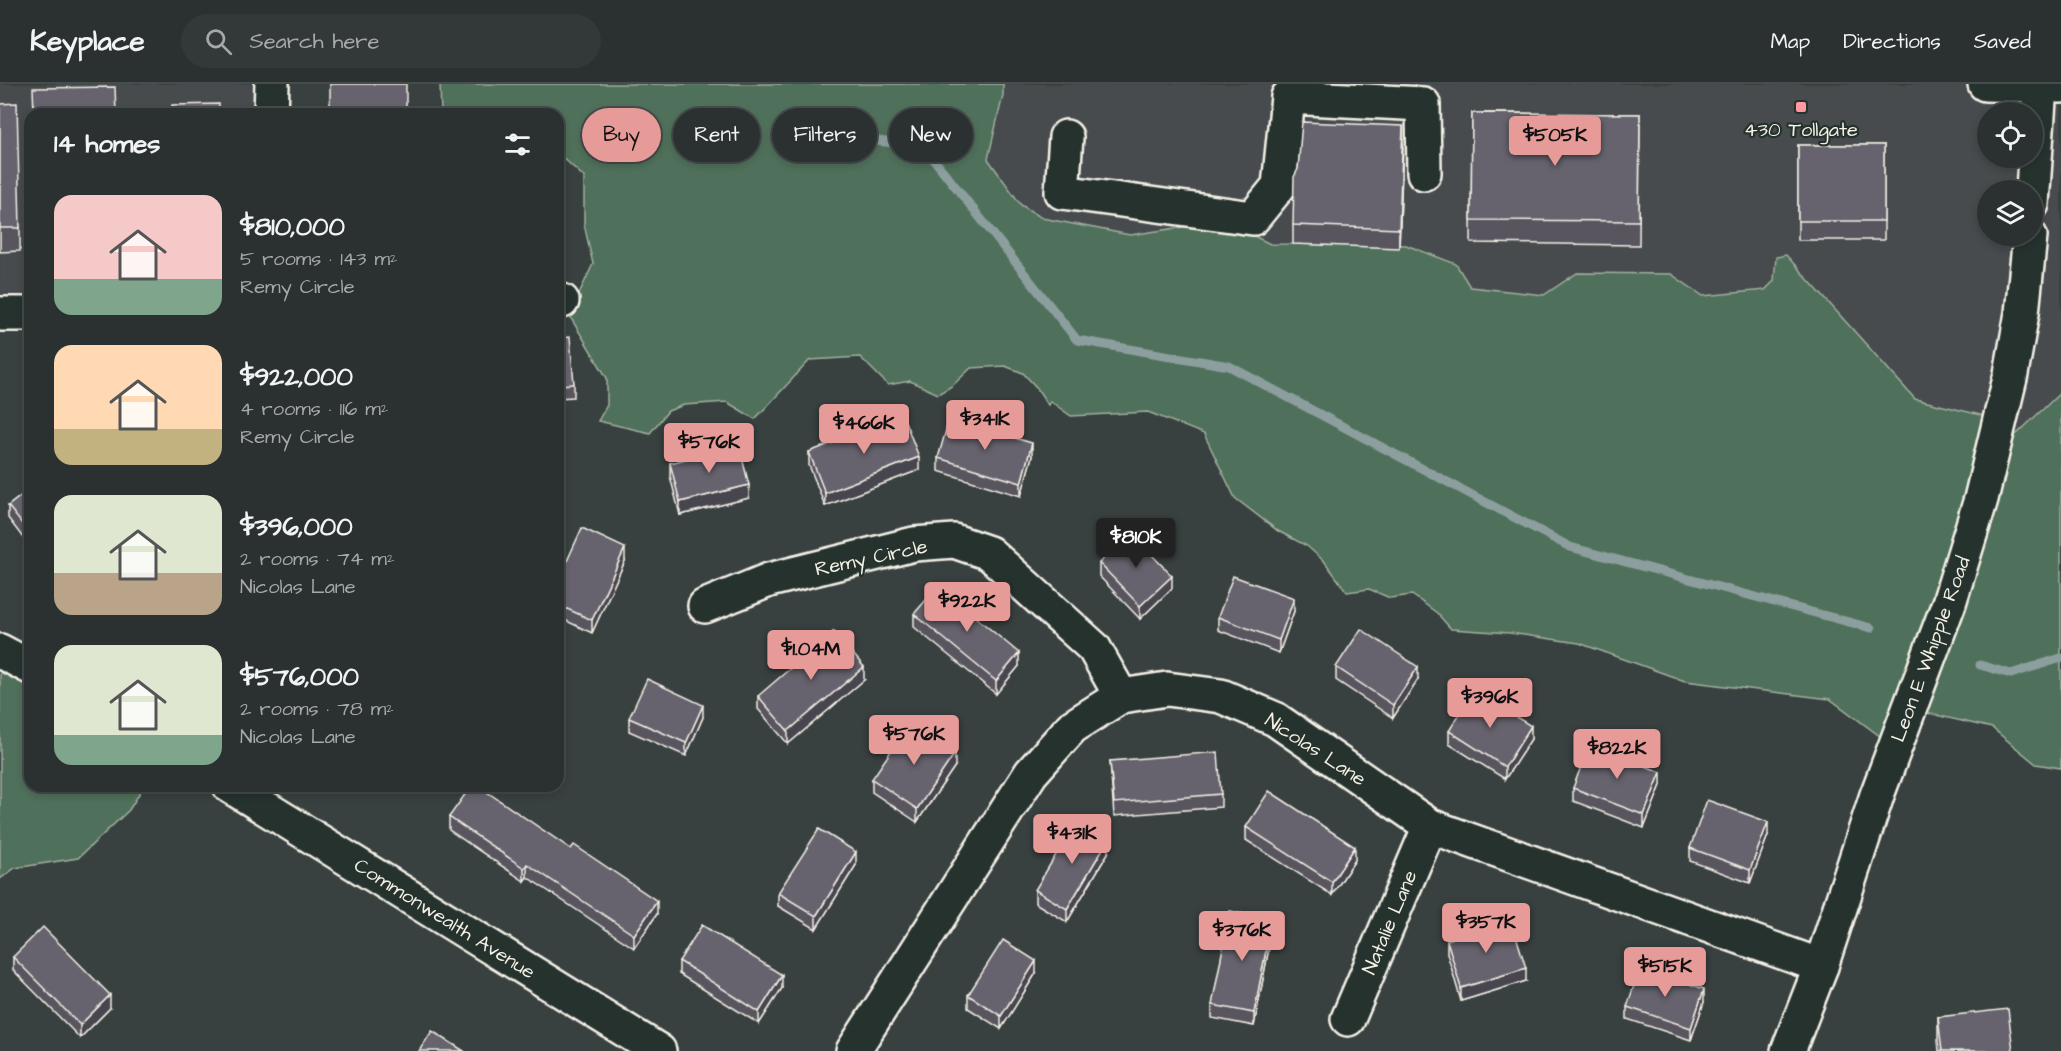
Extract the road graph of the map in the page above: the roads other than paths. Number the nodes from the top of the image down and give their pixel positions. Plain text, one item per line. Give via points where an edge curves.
1 (272, 84) edge
2 (1985, 84) edge
3 (2050, 86) edge
4 (1301, 91) edge
5 (1423, 94) edge
6 (271, 108) edge
7 (1066, 137) dead end
8 (1424, 173) dead end
9 (2036, 180) edge
10 (2029, 246) edge
11 (0, 314) edge
12 (24, 314) edge
13 (705, 606) dead end
14 (1121, 696) junction
15 (240, 792) edge
16 (1430, 826) junction
17 (1821, 966) junction
18 (1348, 1019) dead end
19 (659, 1051) edge
20 (853, 1051) edge
21 (1788, 1051) edge

1 - 6 street
2 - 3 street
3 - 9 street
4 - 5 street
4 - 7 street via 1288,97 1279,186 1253,218 1062,192
5 - 8 street
10 - 17 street, Leon E Whipple Road via 2011,374 1981,499 1949,603 1877,795
11 - 12 street
13 - 14 street, Remy Circle via 769,580 914,544 954,541 989,553 1094,648
14 - 16 street, Nicolas Lane via 1167,689 1232,700 1275,719
14 - 20 street, Nicolas Lane via 1072,728 1031,773
15 - 19 street, Commonwealth Avenue
16 - 17 street, Nicolas Lane
16 - 18 street, Natalie Lane
17 - 21 street, Leon E Whipple Road

